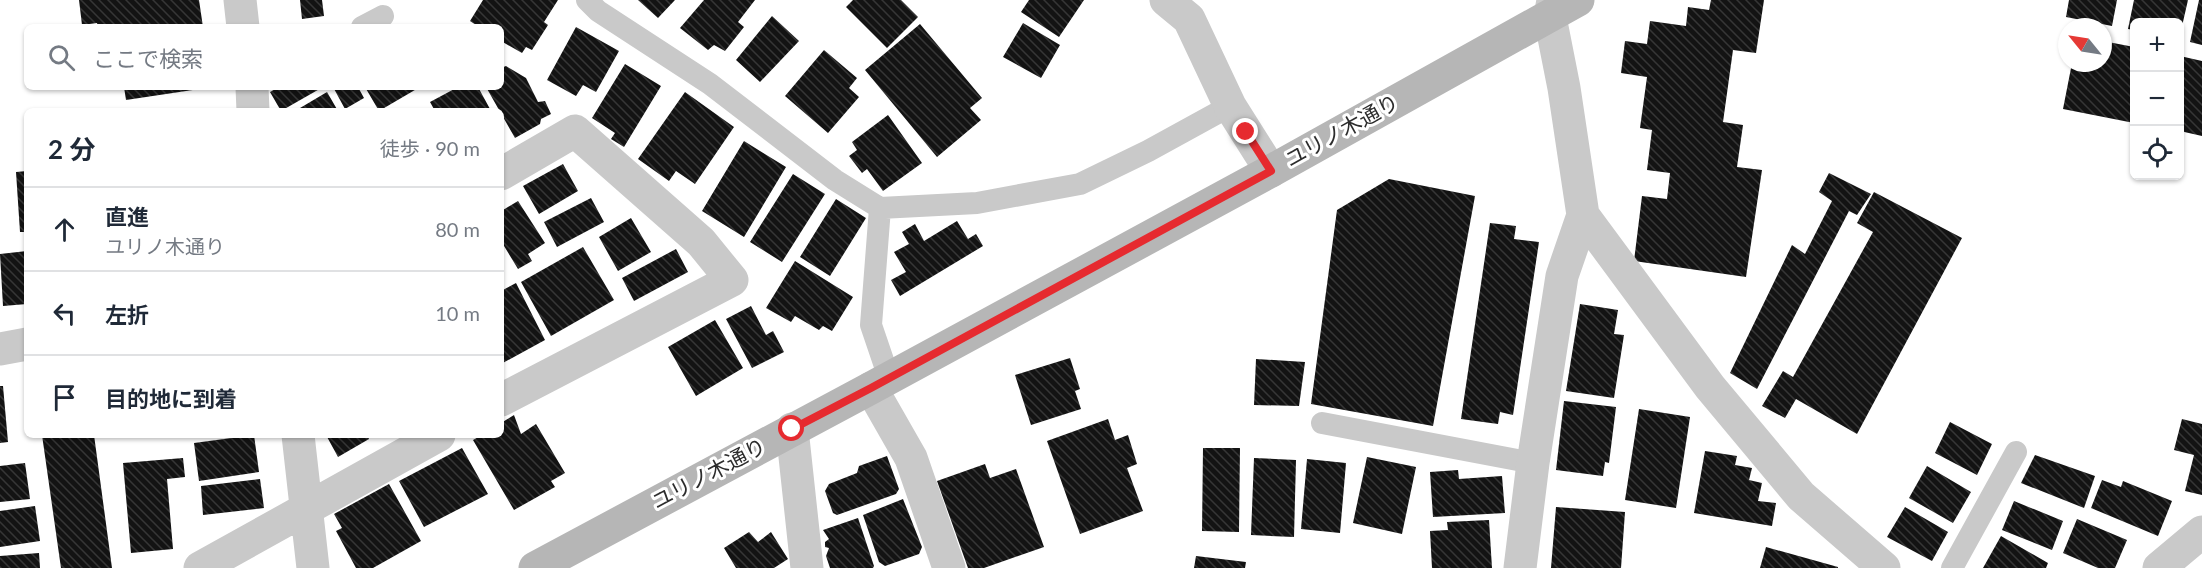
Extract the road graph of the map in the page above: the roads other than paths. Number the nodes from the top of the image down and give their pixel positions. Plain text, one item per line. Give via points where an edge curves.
1 (240, 0) edge
2 (587, 0) edge
3 (1166, 0) edge
4 (1578, 0) edge
5 (1551, 8) edge
6 (383, 16) dead end
7 (243, 24) edge
8 (368, 24) edge
9 (252, 90) edge
10 (1230, 106) junction
11 (253, 108) edge
12 (1271, 171) junction
13 (504, 172) edge
14 (880, 208) junction
15 (1583, 216) junction
16 (24, 345) edge
17 (0, 349) edge
18 (880, 383) junction
19 (504, 398) edge
20 (1322, 423) dead end
21 (792, 429) junction
22 (298, 438) edge
23 (435, 438) edge
24 (2016, 452) dead end
25 (1533, 463) junction
26 (306, 510) junction
27 (2202, 532) edge
28 (200, 568) edge
29 (313, 568) edge
30 (535, 568) edge
31 (807, 568) edge
32 (949, 568) edge
33 (1520, 568) edge
34 (1884, 568) edge
35 (1952, 568) edge
36 (2159, 568) edge

1 - 7 street
2 - 14 lane via 710,84 835,180
3 - 10 street via 1189,19
4 - 5 street, ユリノ木通り
5 - 12 street, ユリノ木通り
5 - 15 street
6 - 8 lane
9 - 11 street
10 - 12 street
10 - 14 lane via 1080,184 977,203
12 - 18 street, ユリノ木通り
13 - 19 street via 575,131 701,242 732,280
14 - 18 lane via 871,325
15 - 25 street via 1562,276
15 - 34 street via 1710,387 1801,496
16 - 17 street
18 - 21 street, ユリノ木通り
18 - 32 street
20 - 25 lane
21 - 30 street, ユリノ木通り
21 - 31 street
22 - 26 street
23 - 26 street
24 - 35 lane
25 - 33 street
26 - 28 street
26 - 29 street
27 - 36 street

